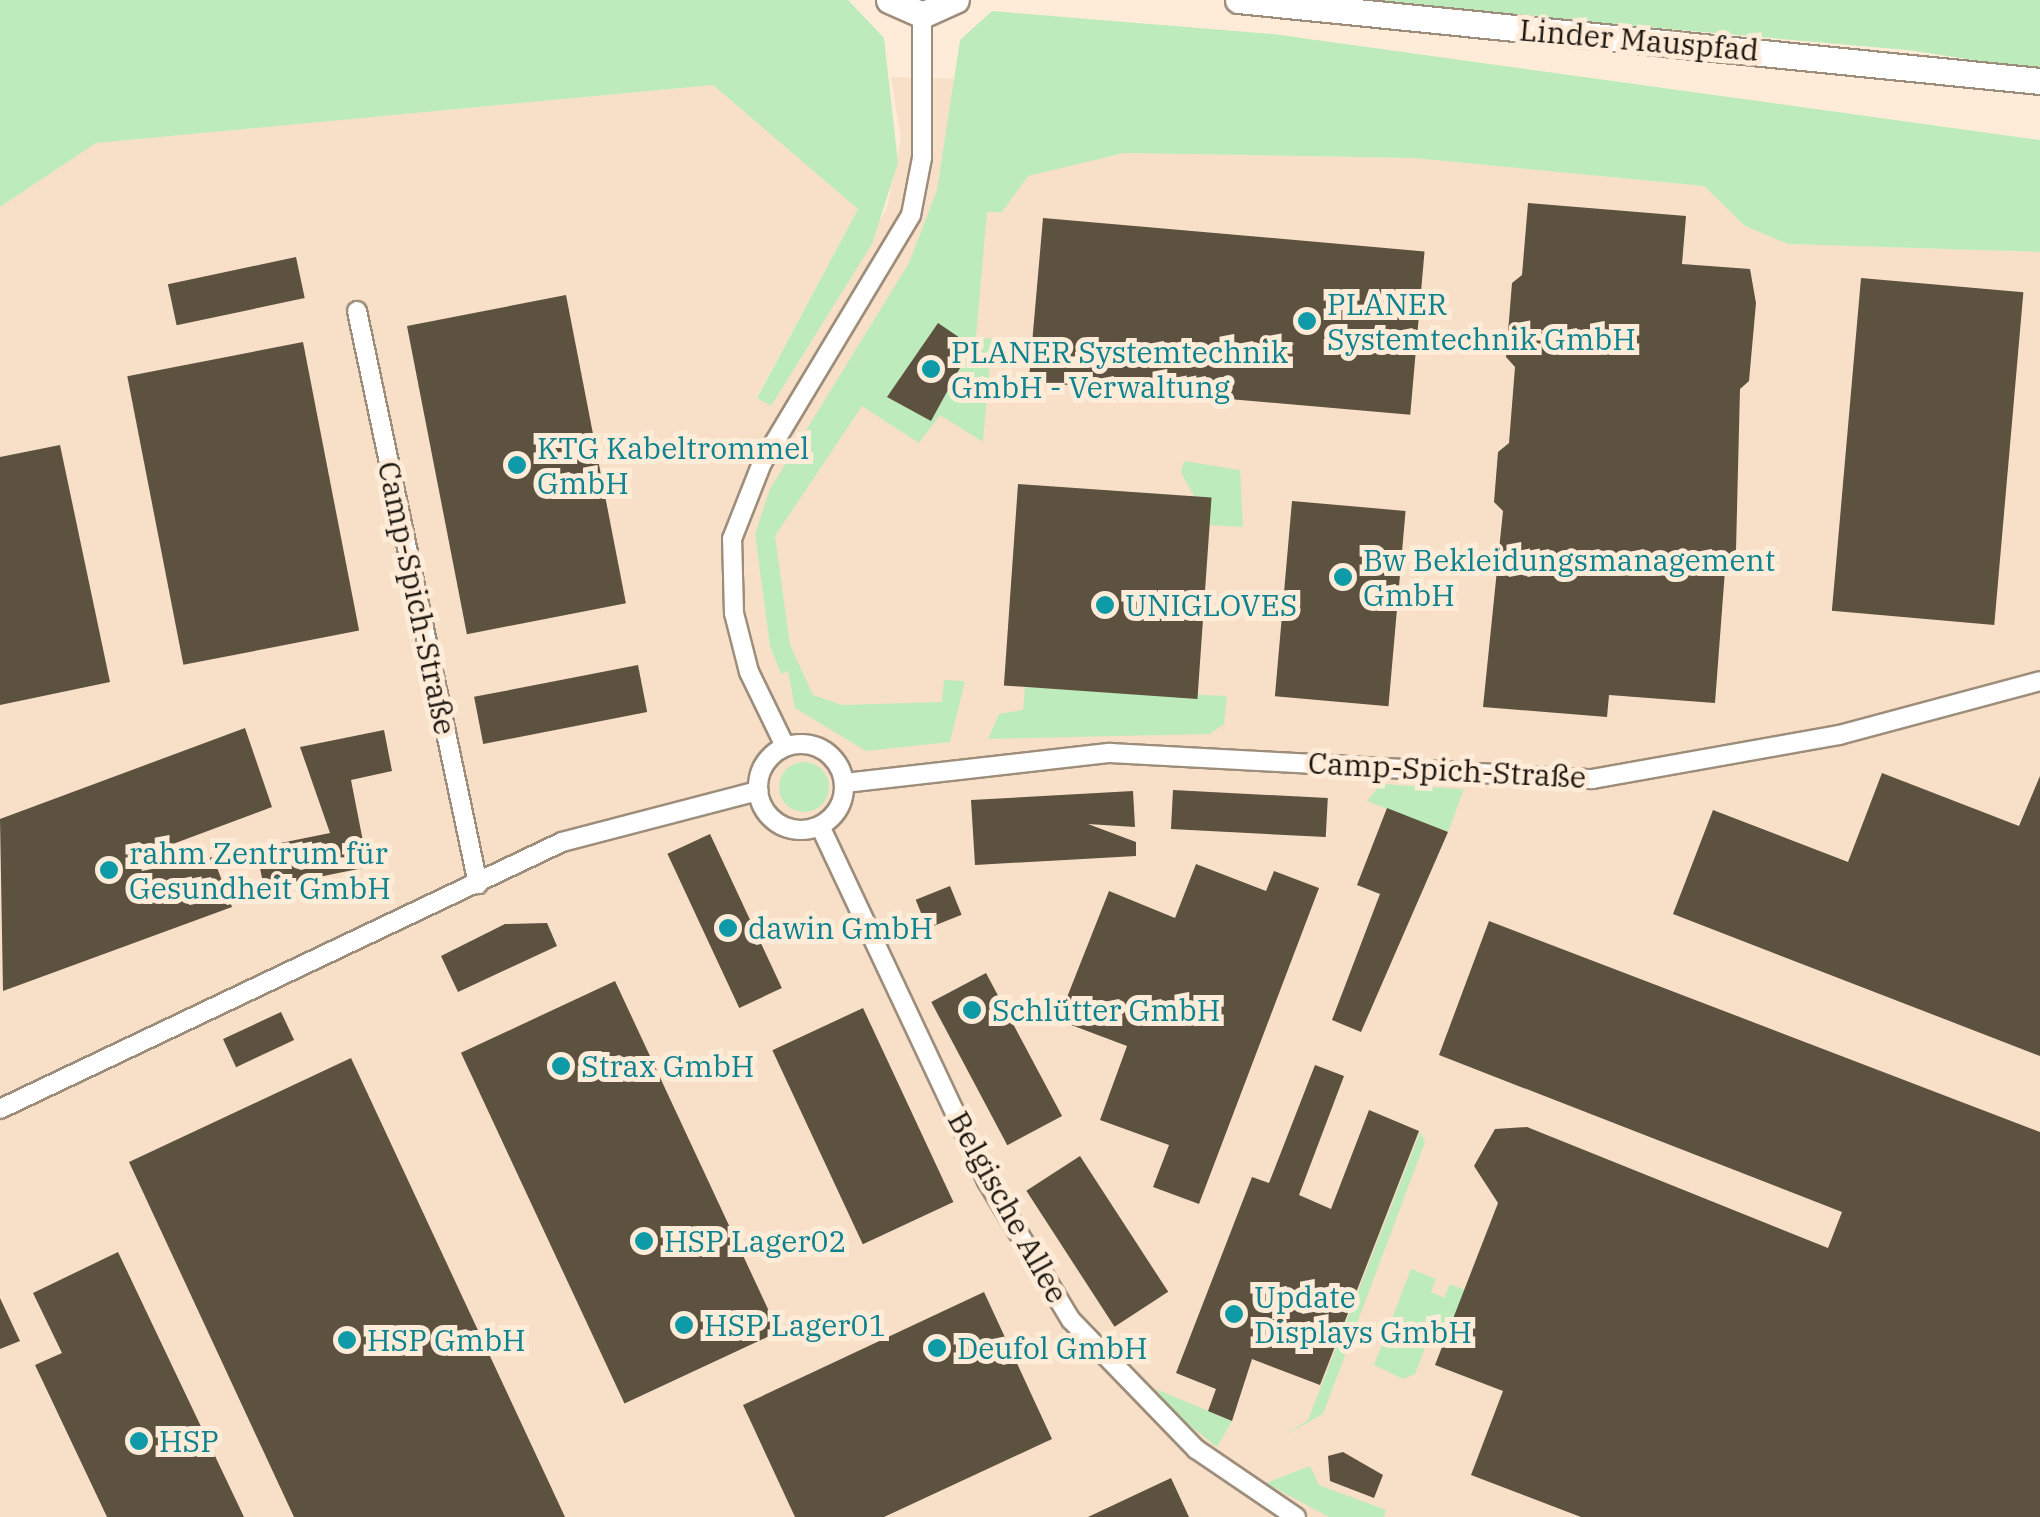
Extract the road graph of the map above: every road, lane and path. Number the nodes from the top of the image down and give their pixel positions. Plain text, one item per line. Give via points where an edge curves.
1 (889, 0) edge
2 (956, 0) edge
3 (1238, 0) edge
4 (922, 15) junction
5 (2040, 81) edge
6 (357, 311) dead end
7 (2040, 681) edge
8 (785, 746) junction
9 (845, 783) junction
10 (758, 791) junction
11 (820, 826) junction
12 (478, 884) junction
13 (0, 1108) edge
14 (1293, 1516) edge

1 - 4 street
2 - 4 street
3 - 5 street, Linder Mauspfad
4 - 8 street via 922,158 910,215 762,464 732,538 734,613 749,672
6 - 12 street, Camp-Spich-Straße
7 - 9 street, Camp-Spich-Straße via 1839,735 1592,779 1110,753
8 - 9 street via 824,749
8 - 10 street via 764,764
9 - 11 street via 839,808
10 - 11 street via 775,822
10 - 12 street via 618,822
11 - 14 street, Belgische Allee via 986,1181 1072,1320 1162,1419
12 - 13 street

